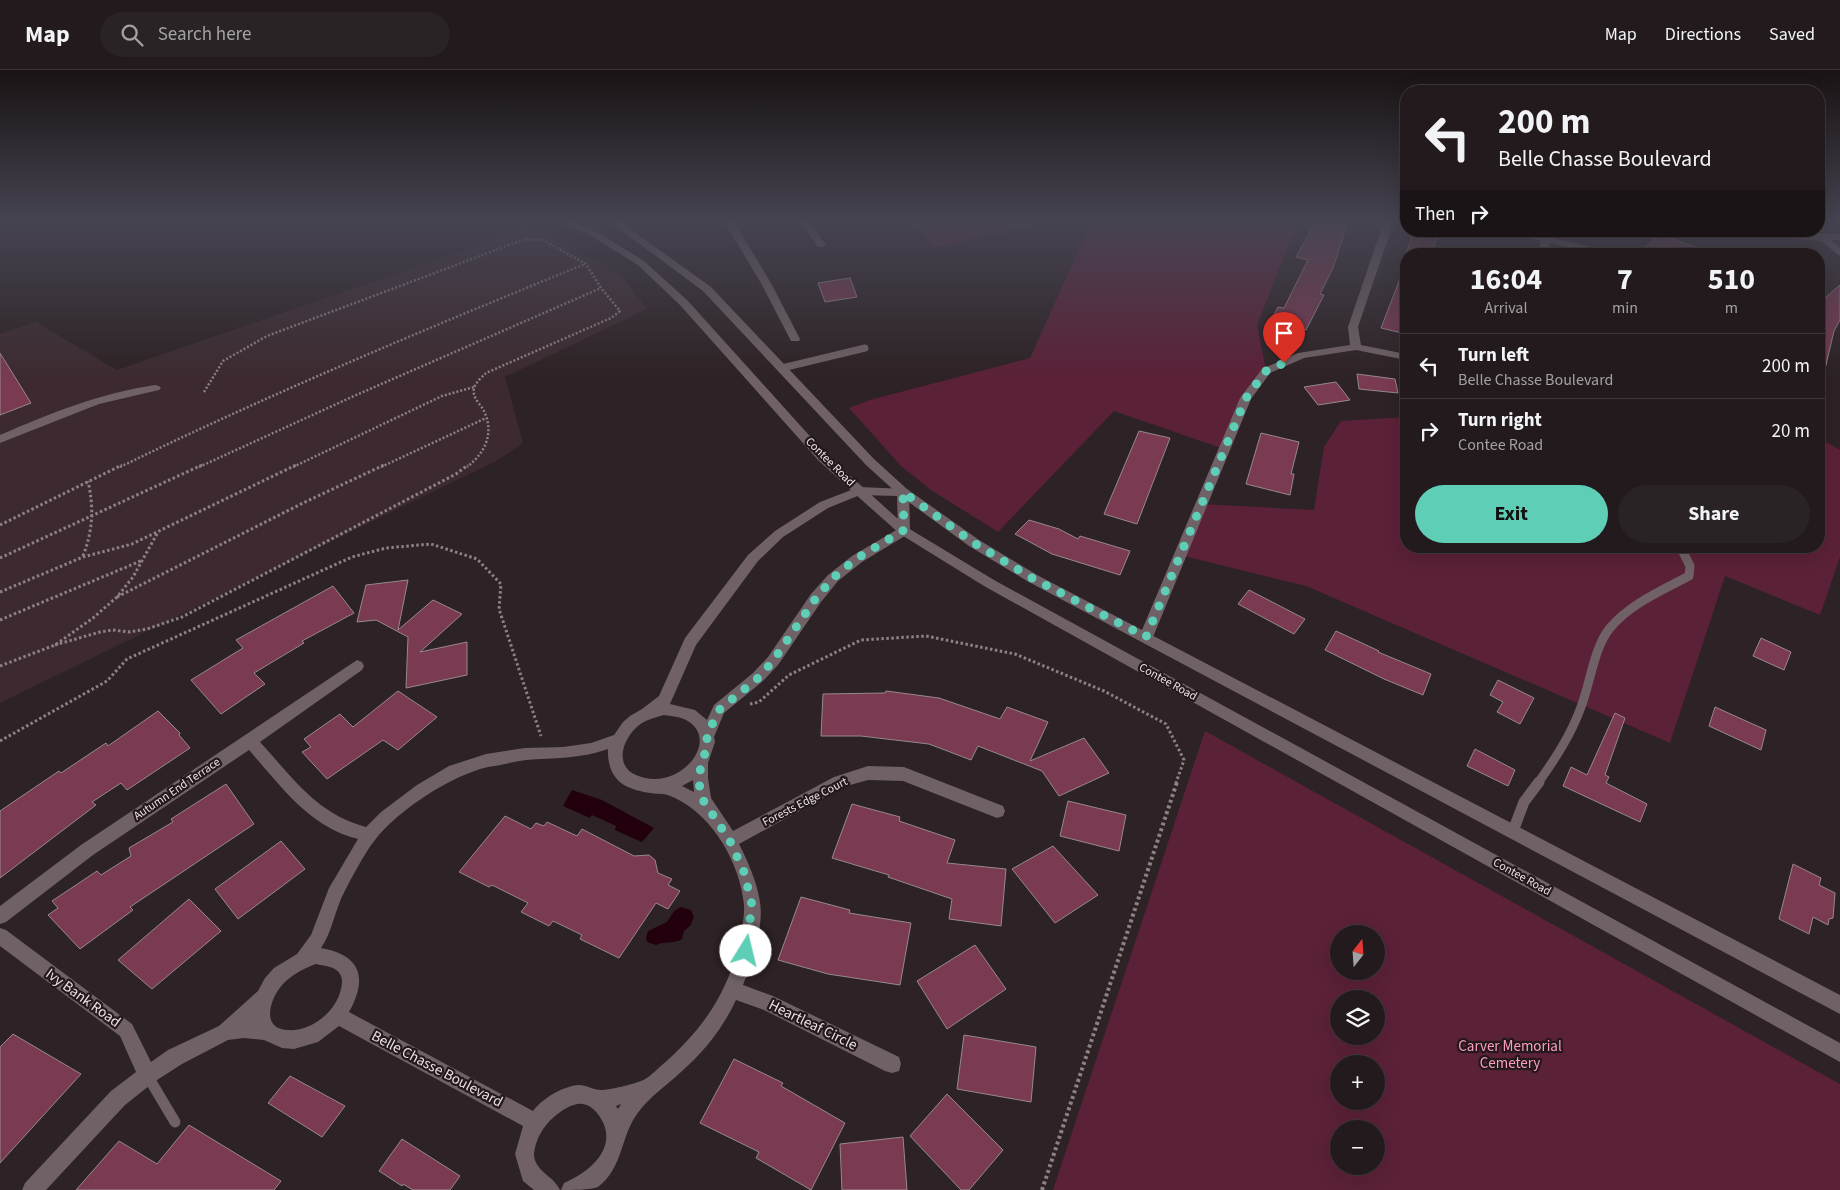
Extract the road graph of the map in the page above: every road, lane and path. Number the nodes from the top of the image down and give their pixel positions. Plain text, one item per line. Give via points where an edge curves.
1 (436, 273) edge
2 (563, 273) edge
3 (592, 273) edge
4 (652, 273) edge
5 (682, 273) edge
6 (760, 273) edge
7 (1371, 273) edge
8 (601, 288) junction
9 (795, 339) dead end
10 (1356, 347) junction
11 (865, 348) dead end
12 (1400, 356) edge
13 (782, 368) junction
14 (155, 388) dead end
15 (474, 388) junction
16 (204, 392) dead end
17 (486, 418) junction
18 (0, 439) edge
19 (88, 481) junction
20 (859, 491) junction
21 (903, 492) junction
22 (94, 515) junction
23 (0, 525) edge
24 (904, 530) junction
25 (158, 531) junction
26 (1684, 553) edge
27 (83, 556) junction
28 (0, 558) edge
29 (143, 559) junction
30 (0, 592) edge
31 (118, 597) junction
32 (0, 620) edge
33 (1146, 637) junction
34 (55, 645) junction
35 (0, 666) edge
36 (358, 666) dead end
37 (745, 704) dead end
38 (648, 713) junction
39 (707, 735) junction
40 (541, 736) dead end
41 (618, 740) junction
42 (0, 741) edge
43 (250, 741) junction
44 (591, 749) junction
45 (615, 758) junction
46 (701, 764) junction
47 (663, 786) junction
48 (997, 811) dead end
49 (711, 815) junction
50 (1513, 831) junction
51 (368, 835) junction
52 (730, 841) junction
53 (0, 916) edge
54 (324, 922) junction
55 (0, 936) edge
56 (304, 959) junction
57 (338, 959) junction
58 (732, 990) junction
59 (264, 996) junction
60 (1840, 1005) edge
61 (338, 1016) junction
62 (266, 1031) junction
63 (225, 1032) junction
64 (1840, 1052) edge
65 (892, 1064) dead end
66 (147, 1075) junction
67 (648, 1089) junction
68 (598, 1100) junction
69 (174, 1122) dead end
70 (535, 1122) junction
71 (616, 1137) junction
72 (544, 1188) edge
73 (581, 1188) edge
74 (32, 1190) edge
75 (1042, 1190) edge

1 - 16 path via 267,336 223,361
2 - 19 path via 383,346
3 - 8 path
4 - 20 street, Contee Road via 684,303 822,456
5 - 13 street, Contee Road via 707,289
6 - 9 street
7 - 10 street via 1353,327
8 - 15 path via 620,311 616,315 486,373
8 - 22 path
10 - 12 street
10 - 33 street via 1302,355 1266,371 1246,398
11 - 13 lane
13 - 21 street, Contee Road via 870,462
14 - 18 street via 93,402
15 - 17 path via 474,396
15 - 25 path via 442,396
17 - 31 path via 303,503
17 - 34 path via 489,439 479,457 472,465 435,486 182,617 147,630 100,632
19 - 22 path
19 - 23 path
20 - 21 street
20 - 24 street, Contee Road
20 - 38 street via 804,516 753,558 690,642 665,700
21 - 24 street
21 - 33 street, Contee Road via 974,543 1032,578
22 - 27 path via 90,540
22 - 28 path
24 - 39 street via 856,559 833,578 773,661 758,678 719,710
24 - 64 street, Contee Road via 989,583
25 - 27 path via 132,544
25 - 29 path
26 - 50 lane via 1690,565 1689,576 1629,609 1602,641 1568,736 1524,802
27 - 30 path
29 - 31 path
29 - 32 path
31 - 34 path
33 - 50 street, Contee Road
34 - 35 path
36 - 43 street, Autumn End Terrace
37 - 75 path via 759,702 789,676 861,640 926,636 1015,654 1104,691 1166,724 1184,760
38 - 39 street via 664,709 685,712 702,724
38 - 41 street via 635,719
39 - 46 street via 707,748
40 - 42 path via 499,609 501,584 477,559 431,544 386,548 352,558 287,585 127,659 107,681
41 - 44 street
41 - 45 street
43 - 51 street via 308,805 342,828
43 - 53 street, Autumn End Terrace via 87,850
44 - 45 street
44 - 51 street via 525,754 454,770 422,790
45 - 47 street via 625,778 649,787
46 - 47 street via 678,782
46 - 49 street via 701,797
47 - 49 street via 689,796
48 - 52 street, Forests Edge Court via 904,774 868,773 840,782
49 - 52 street
50 - 60 street, Contee Road
51 - 54 street via 335,894
52 - 58 street via 744,872 752,905 746,951
54 - 56 street
54 - 57 street via 329,948
55 - 66 street, Ivy Bank Road via 126,1030
56 - 57 street via 328,956
56 - 59 street via 280,974
57 - 61 street via 351,977 351,989
58 - 65 street, Heartleaf Circle via 767,1002
58 - 67 street via 701,1039
59 - 62 street via 261,1009
59 - 63 street
61 - 62 street via 321,1031 300,1040 286,1041
61 - 70 street, Belle Chasse Boulevard
62 - 63 street via 244,1028
63 - 66 street
66 - 69 lane
66 - 74 street via 118,1098
67 - 68 street
67 - 71 street via 630,1108
68 - 70 street via 577,1095 565,1098 554,1103
68 - 71 street via 611,1115
70 - 72 street via 528,1135 526,1164
71 - 73 street via 608,1162 600,1174

